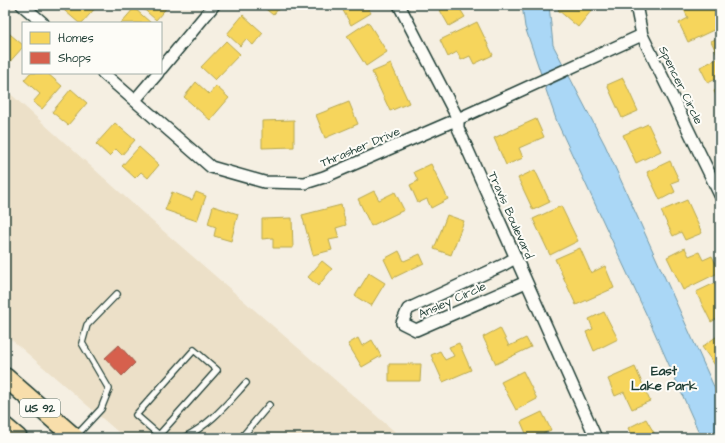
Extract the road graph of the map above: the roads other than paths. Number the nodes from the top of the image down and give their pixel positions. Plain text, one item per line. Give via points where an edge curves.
1 (22, 5) edge
2 (214, 5) edge
3 (399, 5) edge
4 (636, 5) edge
5 (42, 22) edge
6 (642, 35) junction
7 (162, 68) edge
8 (104, 74) edge
9 (157, 74) edge
10 (135, 100) junction
11 (458, 119) junction
12 (720, 195) edge
13 (515, 258) junction
14 (526, 282) junction
15 (117, 294) dead end
16 (5, 377) edge
17 (246, 383) dead end
18 (269, 405) dead end
19 (5, 427) edge
20 (158, 437) edge
21 (18, 438) edge
22 (75, 438) edge
23 (182, 438) edge
24 (241, 438) edge
25 (596, 438) edge

1 - 5 street
2 - 7 street
3 - 11 street, Travis Boulevard
4 - 6 street, Spencer Circle
6 - 11 street, Thrasher Drive
6 - 12 street, Spencer Circle
8 - 10 street, Thrasher Drive
9 - 10 street
10 - 11 street, Thrasher Drive via 211,167 264,182 305,183 324,177
11 - 13 street, Travis Boulevard via 458,128
13 - 14 street, Travis Boulevard
13 - 14 street, Ansley Circle via 408,309 402,323 416,330
14 - 25 street, Travis Boulevard
15 - 22 lane via 87,325 82,343 109,389 101,409
16 - 22 main road, US 92
17 - 23 lane via 212,420
18 - 24 lane
19 - 21 main road, US 92
20 - 20 lane via 136,415 194,350 217,370

